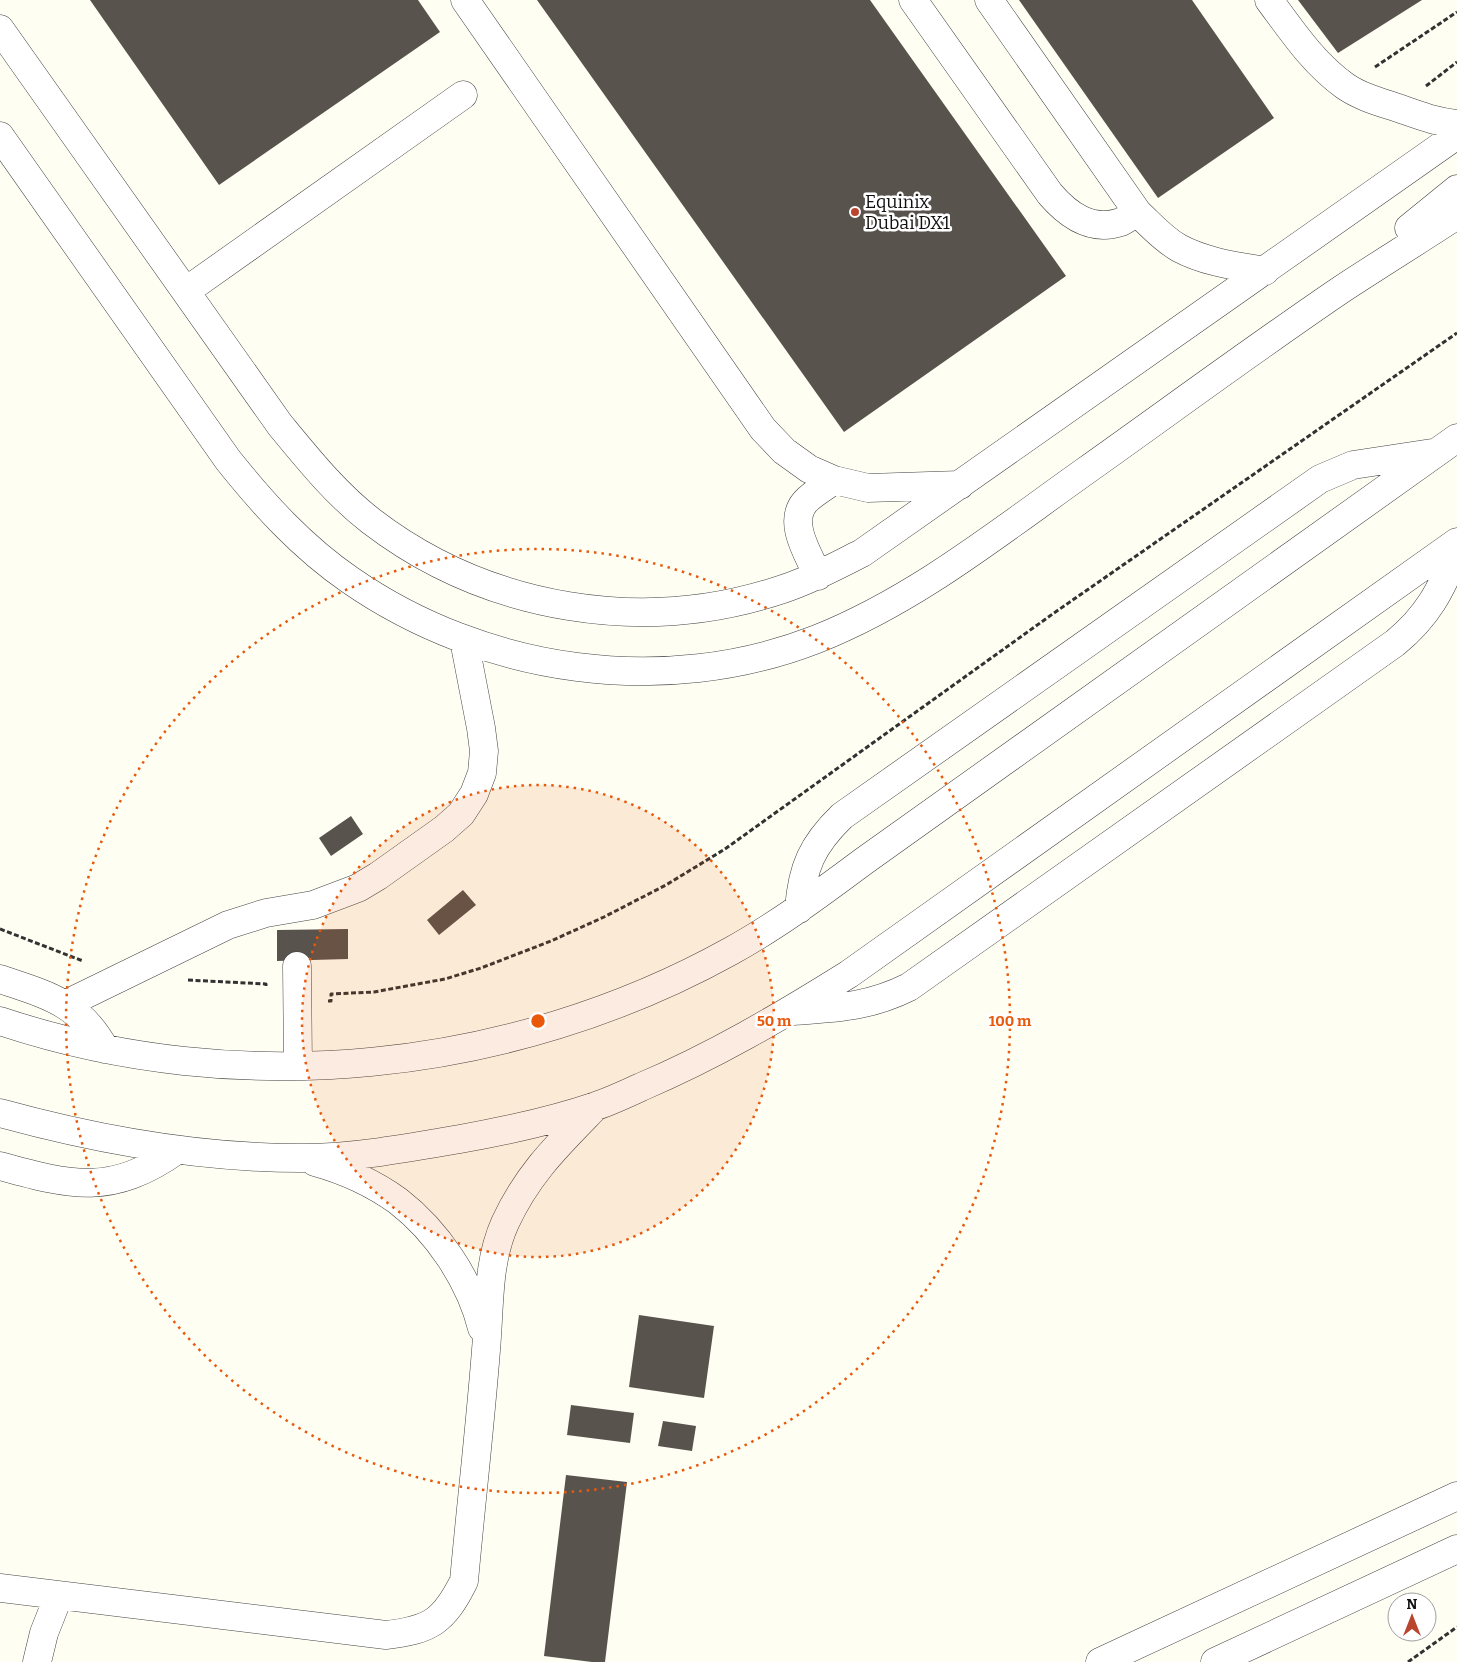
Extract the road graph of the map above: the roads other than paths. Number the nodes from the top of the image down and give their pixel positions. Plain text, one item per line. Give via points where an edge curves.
1 (465, 0) edge
2 (913, 0) edge
3 (989, 0) edge
4 (1270, 0) edge
5 (0, 30) edge
6 (463, 95) dead end
7 (1457, 124) edge
8 (0, 136) edge
9 (1457, 136) edge
10 (1457, 189) edge
11 (1138, 212) junction
12 (1457, 215) edge
13 (1265, 270) junction
14 (1342, 290) junction
15 (186, 291) junction
16 (1448, 445) edge
17 (834, 480) junction
18 (960, 485) junction
19 (1457, 542) edge
20 (1457, 551) edge
21 (818, 576) junction
22 (464, 640) junction
23 (799, 909) junction
24 (297, 966) dead end
25 (0, 979) edge
26 (66, 1004) junction
27 (789, 1012) junction
28 (0, 1021) edge
29 (105, 1049) junction
30 (298, 1066) junction
31 (596, 1106) junction
32 (0, 1113) edge
33 (177, 1150) junction
34 (302, 1158) junction
35 (0, 1166) edge
36 (486, 1349) junction
37 (1457, 1496) edge
38 (1457, 1549) edge
39 (0, 1588) edge
40 (59, 1595) junction
41 (37, 1662) edge
42 (1100, 1662) edge
43 (1215, 1662) edge

1 - 17 street via 763,429 784,451 809,469
2 - 11 street via 1062,208 1080,220 1100,224 1120,222
3 - 11 street
4 - 7 street via 1298,41 1346,87 1372,100 1439,123
5 - 15 street
6 - 15 street
8 - 22 street via 228,460 283,524 349,579 423,623
9 - 13 street
10 - 14 street via 1380,252
11 - 13 street via 1179,248 1204,258
12 - 14 street
13 - 18 street
14 - 22 street via 935,578 854,623 814,640 771,654 727,663 638,671 550,663
15 - 21 street via 280,425 338,492 405,545 484,584 567,606 654,613 741,601
16 - 23 street
16 - 23 street via 1353,465 1320,480 842,816 826,831 811,854 805,867
17 - 18 street via 868,488
17 - 21 street via 806,501 799,513 800,534
18 - 21 street via 862,553
19 - 27 street via 849,974
20 - 27 street via 1436,599 1425,615 1395,643 909,987 870,1003
22 - 26 street via 484,751 482,773 461,814 358,888 313,905 228,924
23 - 30 street via 731,951 658,987 583,1016 506,1040 426,1055
24 - 30 street
25 - 26 street
26 - 29 street via 87,1023
27 - 31 street via 718,1051
28 - 29 street
29 - 30 street via 194,1062
31 - 34 street via 538,1122 421,1146
31 - 36 street via 534,1172 505,1224 489,1282
32 - 33 street via 96,1137
33 - 34 street
33 - 35 street via 138,1174 93,1184 32,1175
34 - 36 street via 336,1168 368,1183 398,1201 418,1220 446,1252 465,1282 478,1315
36 - 40 street via 464,1581 453,1604 435,1622 411,1632 386,1635
37 - 42 street
38 - 43 street
39 - 40 street
40 - 41 street

